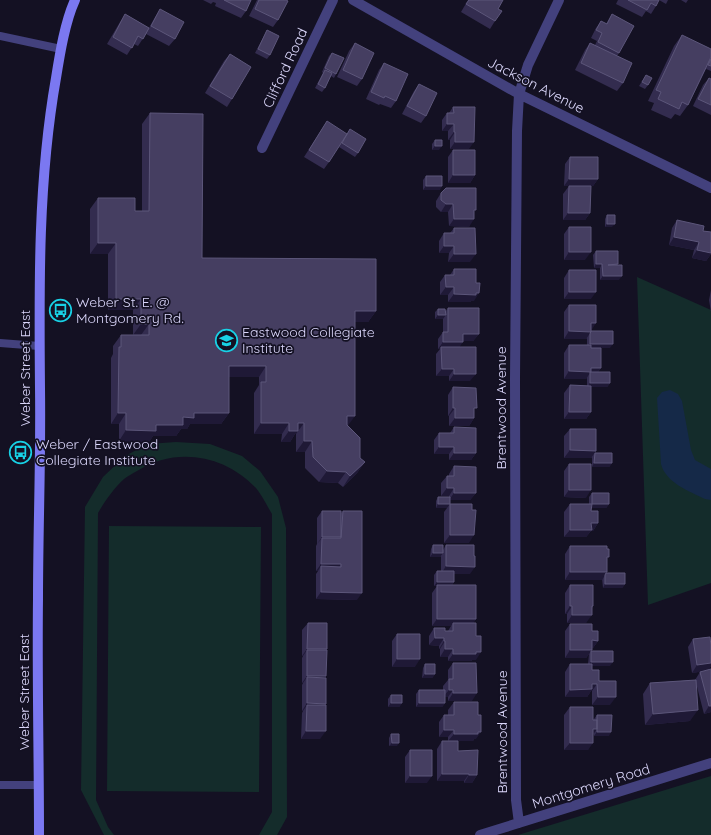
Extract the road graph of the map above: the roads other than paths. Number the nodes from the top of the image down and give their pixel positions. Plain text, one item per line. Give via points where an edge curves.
1 (75, 0) edge
2 (333, 0) edge
3 (352, 0) edge
4 (559, 0) edge
5 (0, 36) edge
6 (61, 49) junction
7 (519, 94) junction
8 (262, 148) dead end
9 (711, 188) edge
10 (0, 343) edge
11 (39, 346) junction
12 (711, 763) edge
13 (0, 785) edge
14 (39, 785) junction
15 (519, 823) junction
16 (38, 835) edge
17 (480, 835) edge

1 - 6 main road, Weber Street East
2 - 8 street, Clifford Road
3 - 7 street, Jackson Avenue
4 - 7 street, Brentwood Avenue via 528,65
5 - 6 lane
6 - 11 main road, Weber Street East via 52,97 43,196
7 - 9 street, Jackson Avenue
7 - 15 street, Brentwood Avenue via 514,379 516,800
10 - 11 lane
11 - 14 main road, Weber Street East
12 - 15 street, Montgomery Road
13 - 14 lane
14 - 16 main road, Weber Street East
15 - 17 street, Montgomery Road

